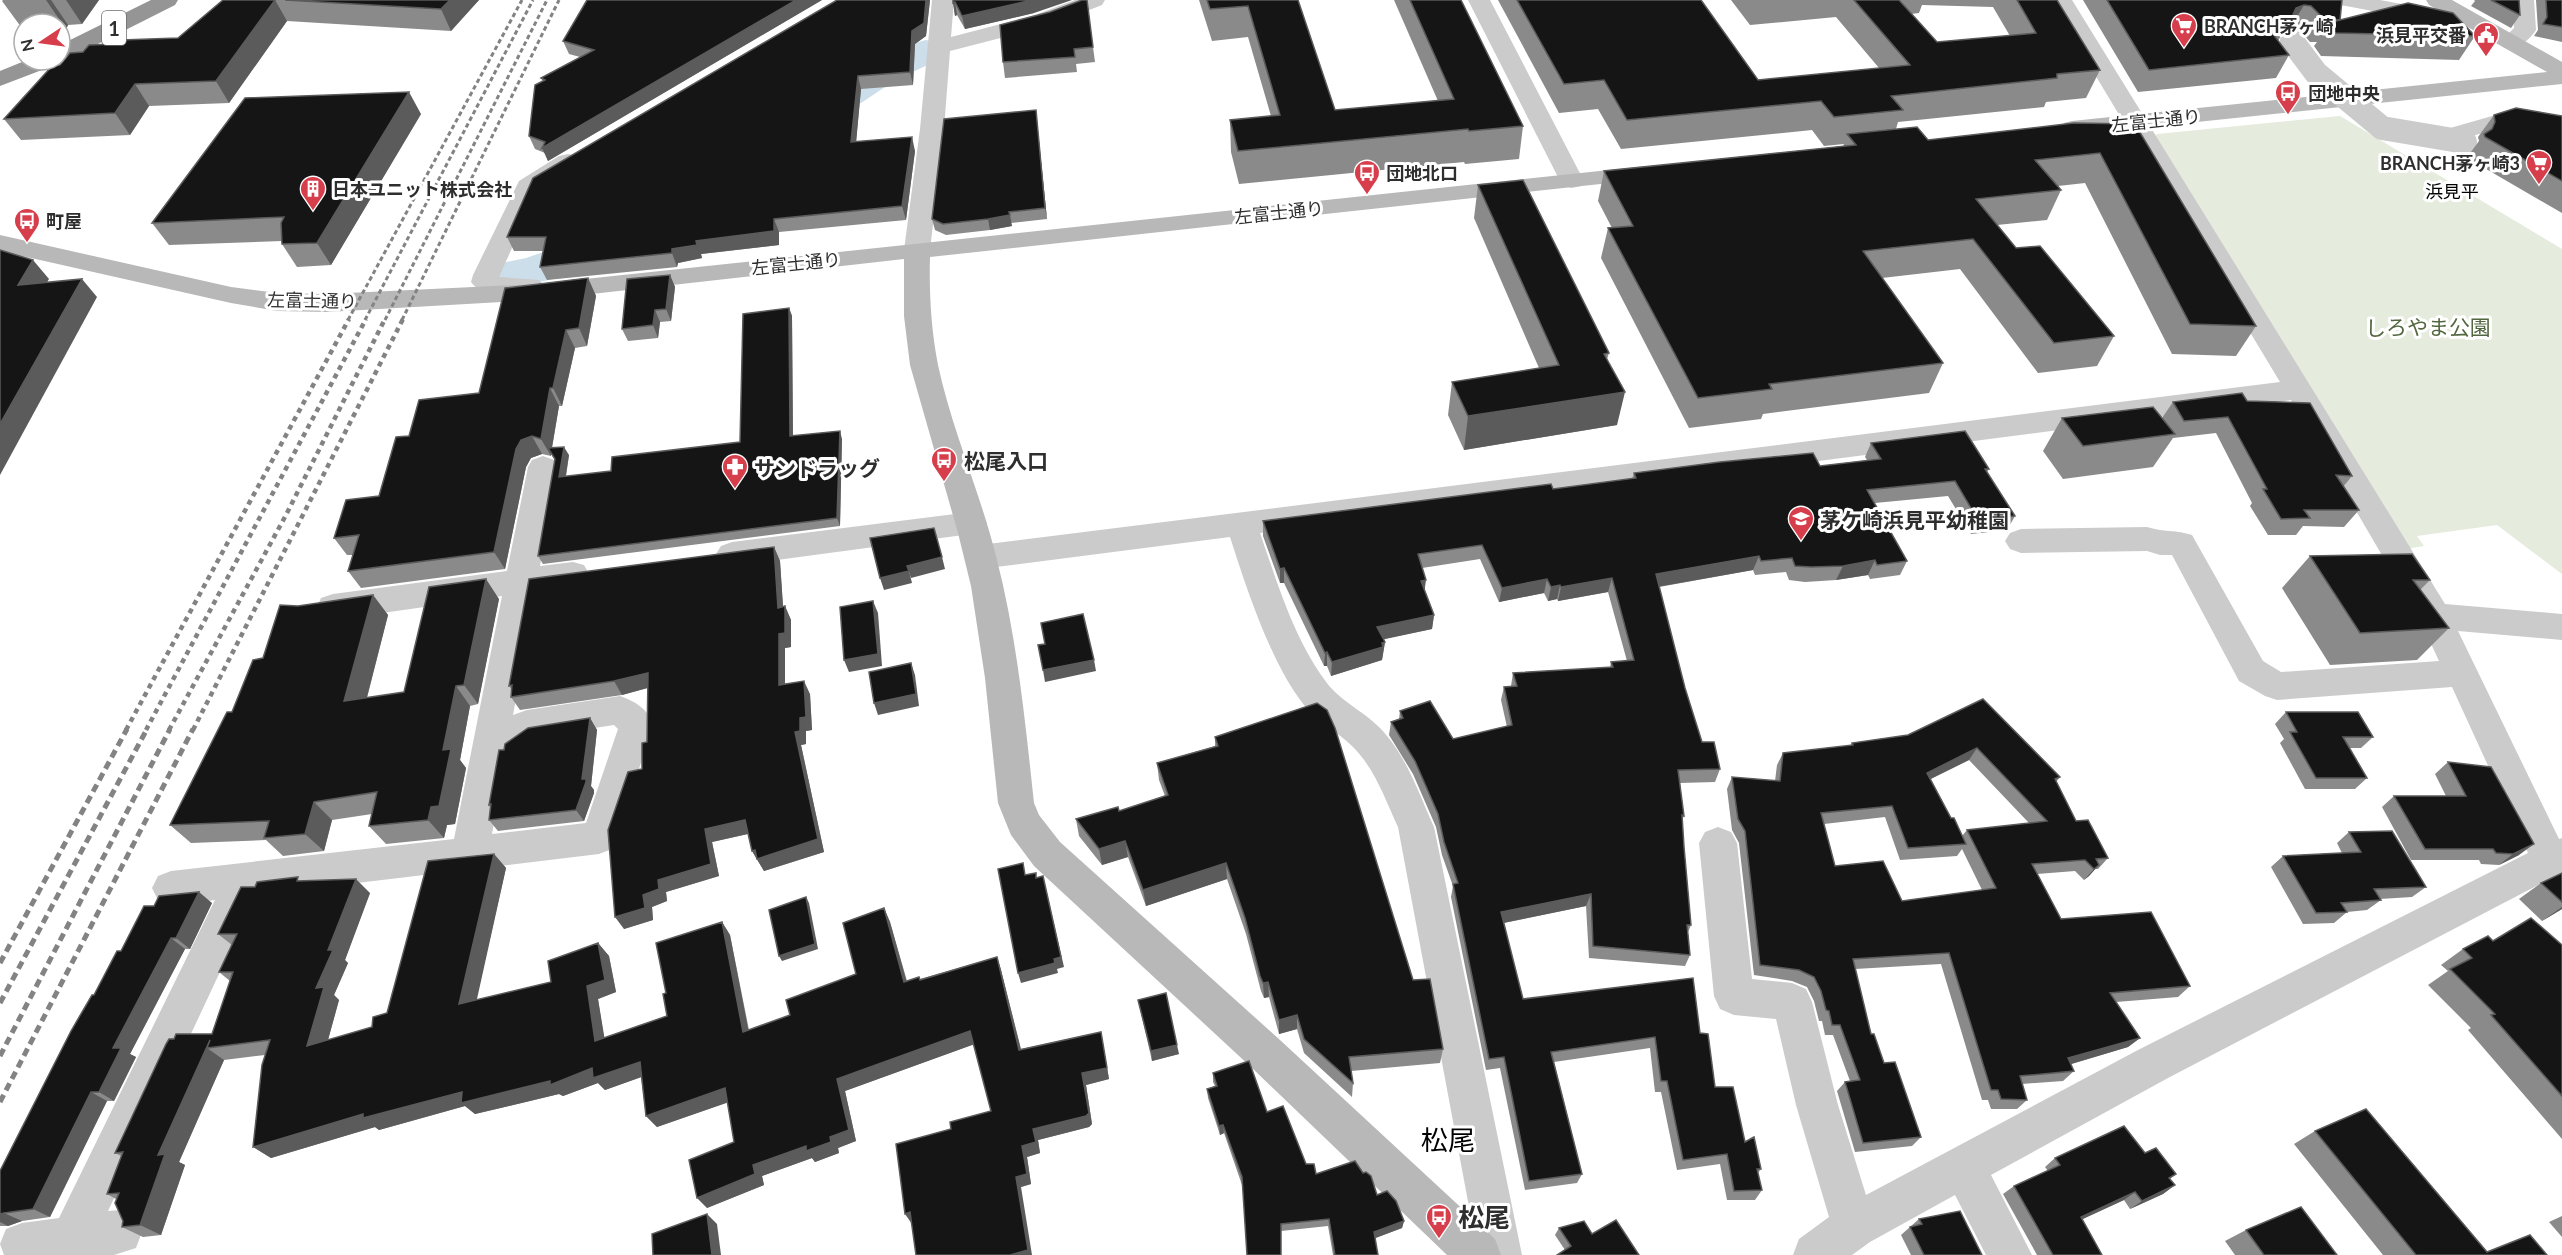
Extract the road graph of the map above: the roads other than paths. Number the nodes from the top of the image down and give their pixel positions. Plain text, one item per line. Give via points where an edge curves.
1 (167, 0) edge
2 (943, 0) edge
3 (1094, 0) edge
4 (1479, 0) edge
5 (2061, 0) edge
6 (2346, 0) edge
7 (2437, 0) edge
8 (2523, 0) edge
9 (2463, 16) junction
10 (2292, 41) edge
11 (2511, 42) junction
12 (939, 47) junction
13 (72, 48) edge
14 (2562, 71) edge
15 (18, 72) edge
16 (25, 72) edge
17 (2562, 77) edge
18 (0, 79) edge
19 (0, 85) edge
20 (2134, 122) junction
21 (2052, 130) edge
22 (2562, 131) edge
23 (2441, 138) junction
24 (2465, 142) dead end
25 (587, 150) edge
26 (1666, 171) edge
27 (1572, 181) junction
28 (0, 243) edge
29 (916, 250) junction
30 (538, 292) junction
31 (2299, 389) junction
32 (543, 467) dead end
33 (971, 523) junction
34 (1241, 523) junction
35 (2021, 541) dead end
36 (980, 557) junction
37 (700, 558) edge
38 (606, 570) edge
39 (523, 581) junction
40 (314, 610) edge
41 (2435, 616) junction
42 (2562, 627) edge
43 (2460, 673) junction
44 (490, 750) junction
45 (1718, 843) dead end
46 (470, 853) junction
47 (2558, 866) edge
48 (245, 879) junction
49 (171, 888) dead end
50 (1963, 1166) junction
51 (1854, 1226) junction
52 (120, 1232) edge
53 (74, 1238) junction
54 (22, 1245) dead end
55 (1479, 1255) edge
56 (1500, 1255) edge
57 (1815, 1255) edge
58 (2010, 1255) edge

1 - 13 highway, 1
2 - 12 street
3 - 12 street via 1043,20
4 - 27 street
5 - 20 street
6 - 9 street via 2424,16
7 - 9 street
8 - 11 street via 2525,30
9 - 11 street
10 - 23 street, bridge via 2316,73 2382,128
11 - 14 street
12 - 29 street
15 - 18 highway
16 - 19 street
17 - 20 street, 左富士通り
20 - 21 street, 左富士通り
20 - 31 street
22 - 23 street via 2499,121
23 - 24 street, bridge
25 - 30 street via 528,186 484,282 530,286
26 - 27 street, 左富士通り
27 - 29 street, 左富士通り
28 - 30 street, 左富士通り via 231,296 277,302
29 - 30 street, 左富士通り
29 - 33 street via 917,312 927,380
31 - 34 street
31 - 41 street
32 - 39 street
33 - 36 street
33 - 37 street
34 - 36 street
34 - 56 street via 1270,609 1311,688 1368,740 1393,777 1416,827
35 - 43 street via 2147,539 2181,543 2250,671 2277,686
36 - 55 street via 998,647 1016,803 1024,824 1047,854
38 - 39 street
39 - 40 street
39 - 44 street
41 - 42 street
41 - 43 street
43 - 47 street
44 - 46 street
44 - 46 street via 527,724 620,710 637,724 599,838
45 - 51 street via 1734,996 1792,1002 1817,1105
46 - 48 street
47 - 50 street via 2163,1058
48 - 49 street
48 - 53 street
50 - 51 street
50 - 58 street
51 - 57 street
52 - 53 street
53 - 54 street

